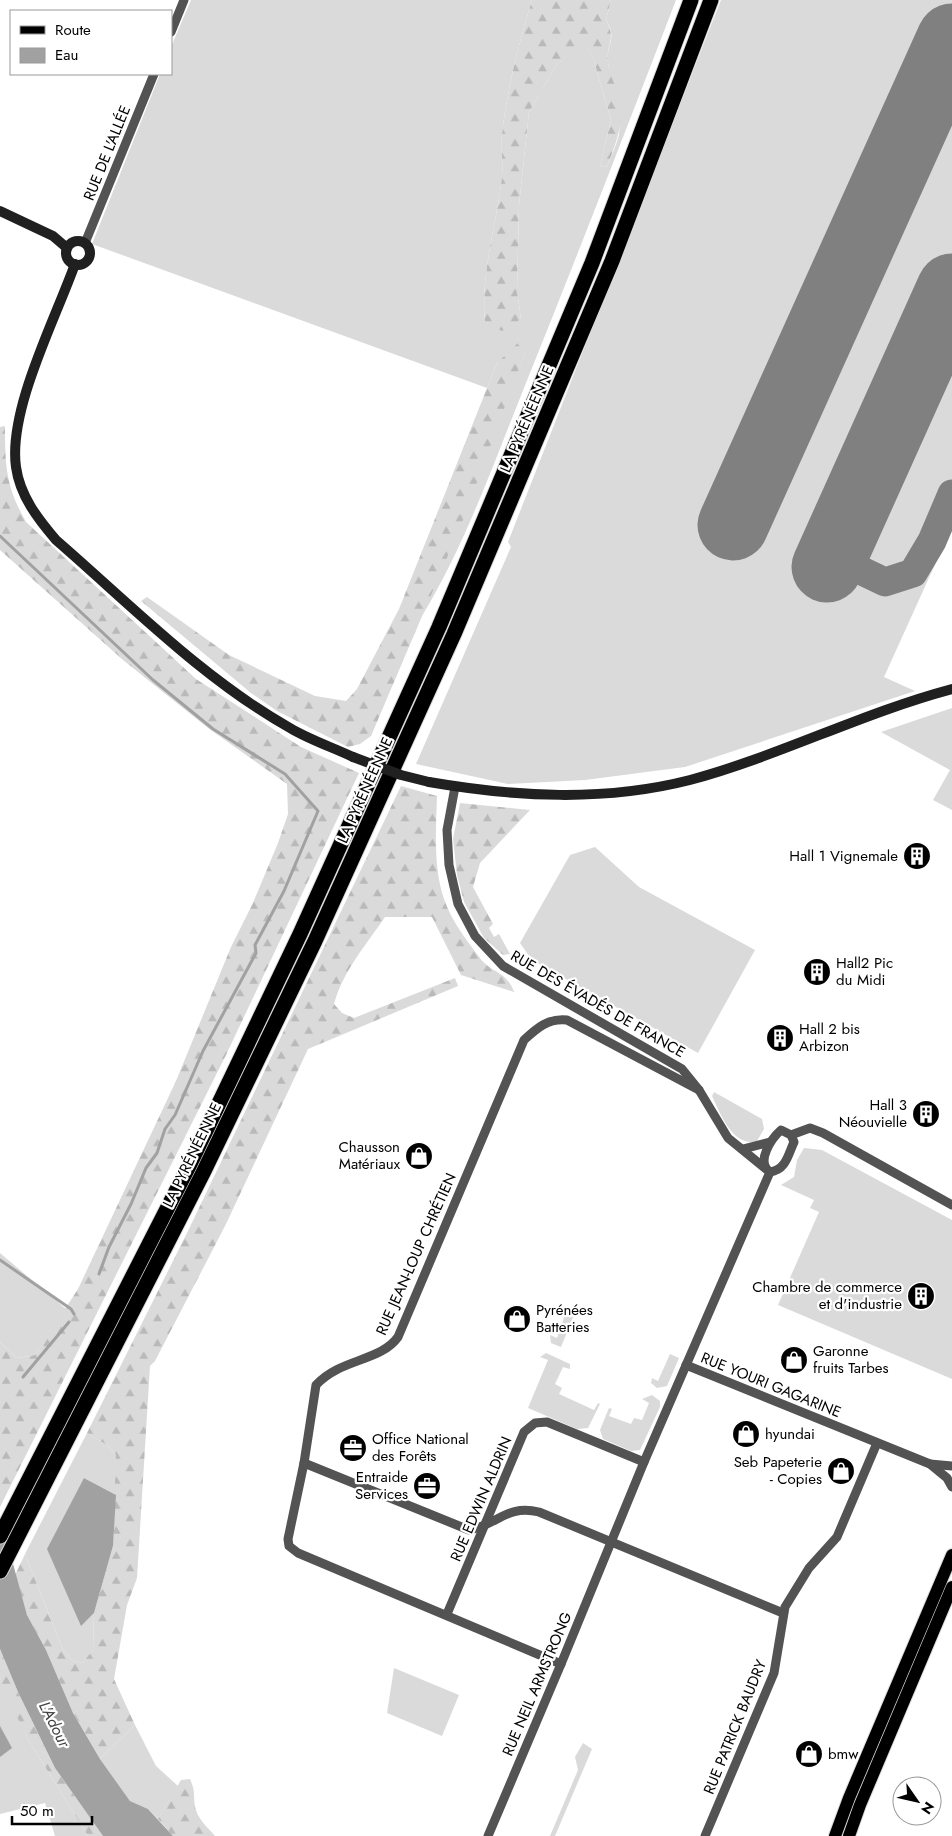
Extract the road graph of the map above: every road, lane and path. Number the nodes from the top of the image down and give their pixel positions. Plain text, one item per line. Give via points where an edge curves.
1 (184, 0) edge
2 (691, 0) edge
3 (711, 0) edge
4 (172, 30) edge
5 (154, 75) edge
6 (0, 211) edge
7 (85, 243) junction
8 (67, 248) junction
9 (75, 264) junction
10 (952, 690) edge
11 (455, 787) junction
12 (699, 1090) junction
13 (791, 1135) junction
14 (770, 1142) junction
15 (744, 1149) junction
16 (768, 1170) junction
17 (952, 1205) edge
18 (686, 1365) junction
19 (877, 1443) junction
20 (644, 1462) junction
21 (304, 1463) junction
22 (930, 1464) junction
23 (952, 1466) edge
24 (952, 1487) edge
25 (486, 1525) junction
26 (0, 1536) edge
27 (611, 1541) junction
28 (952, 1555) edge
29 (0, 1571) edge
30 (952, 1587) edge
31 (783, 1613) junction
32 (447, 1614) junction
33 (562, 1664) junction
34 (488, 1836) edge
35 (705, 1836) edge
36 (835, 1836) edge
37 (849, 1836) edge

1 - 4 street
2 - 26 highway, LA PYRÉNÉENNE via 592,263 439,627 296,943 190,1164
3 - 29 highway, LA PYRÉNÉENNE via 612,262 454,634 311,950 204,1171
5 - 7 street, RUE DE L'ALLÉE
6 - 8 street via 54,236
7 - 8 street via 73,242
7 - 9 street via 90,252 88,259 82,264
8 - 9 street via 67,256
9 - 11 street, bridge via 19,417 16,468 23,492 36,516 56,540 200,666 245,700 291,729 353,756 402,775
10 - 11 street via 908,702 727,769 671,784 619,792 555,796
11 - 12 street, RUE DES ÉVADÉS DE FRANCE via 447,830 448,865 458,904 475,936 503,966 659,1054 682,1069
12 - 15 street, RUE DES ÉVADÉS DE FRANCE via 728,1138
12 - 21 street, RUE JEAN-LOUP CHRÉTIEN via 567,1020 550,1021 536,1028 524,1040 398,1337 392,1346 337,1368 316,1385
13 - 14 street via 781,1130
13 - 16 street via 794,1142 782,1168
13 - 17 street via 810,1128 823,1133
14 - 15 street
14 - 16 street via 764,1162
15 - 16 street, RUE DES ÉVADÉS DE FRANCE
16 - 18 street, RUE YOURI GAGARINE
18 - 19 street, RUE YOURI GAGARINE
18 - 20 street, RUE NEIL ARMSTRONG
19 - 22 street, RUE YOURI GAGARINE
19 - 31 street, RUE PATRICK BAUDRY via 837,1537 809,1568
20 - 25 street, RUE EDWIN ALDRIN via 547,1422 535,1423 524,1432
20 - 27 street, RUE NEIL ARMSTRONG
21 - 25 street via 454,1526 468,1530
21 - 32 street, RUE JEAN-LOUP CHRÉTIEN via 289,1546 298,1553
22 - 23 street, RUE YOURI GAGARINE
22 - 24 street, RUE YOURI GAGARINE via 947,1478
25 - 27 street via 517,1509 528,1509
25 - 32 street, RUE EDWIN ALDRIN
27 - 31 street
27 - 33 street, RUE NEIL ARMSTRONG
28 - 36 main road
30 - 37 main road
31 - 35 street, RUE PATRICK BAUDRY via 774,1673
32 - 33 street
33 - 34 street, RUE NEIL ARMSTRONG

